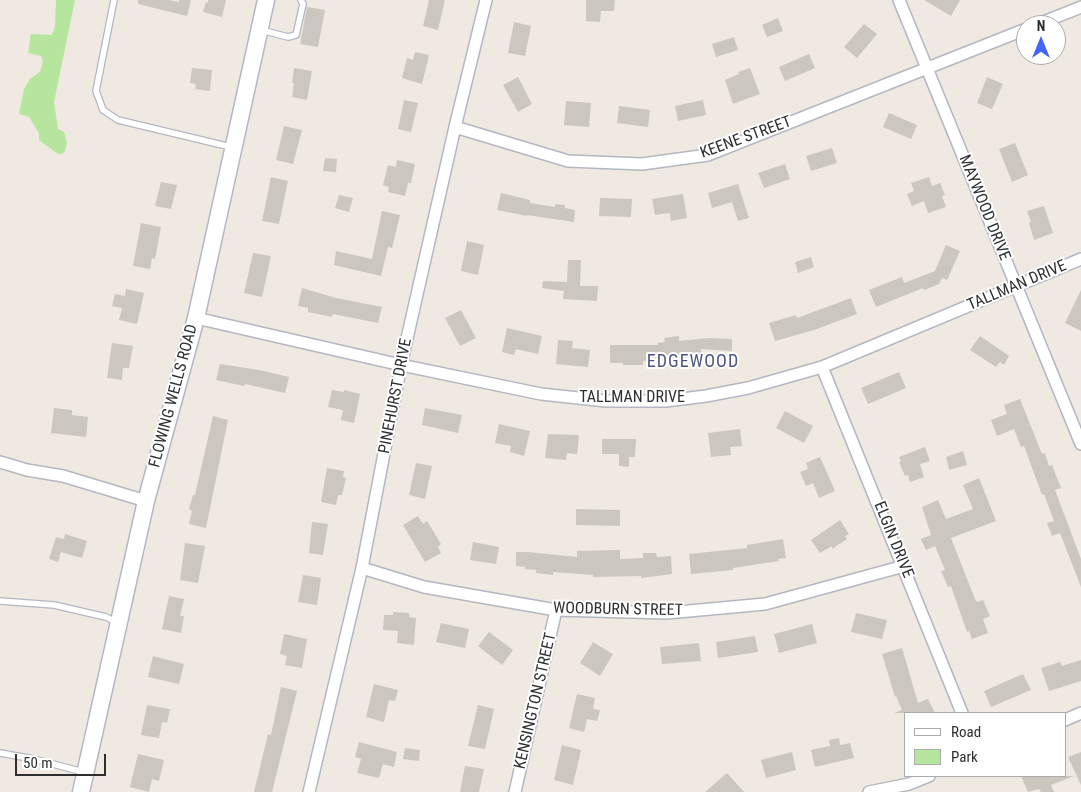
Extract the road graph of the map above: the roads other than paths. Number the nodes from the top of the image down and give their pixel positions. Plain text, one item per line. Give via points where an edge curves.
1 (114, 0) edge
2 (266, 0) edge
3 (301, 0) edge
4 (486, 0) edge
5 (899, 0) edge
6 (1081, 7) edge
7 (1061, 15) edge
8 (258, 30) junction
9 (1016, 33) edge
10 (928, 68) junction
11 (455, 127) junction
12 (233, 148) junction
13 (1081, 260) edge
14 (1016, 287) junction
15 (196, 318) junction
16 (401, 365) junction
17 (822, 366) junction
18 (1081, 444) edge
19 (0, 462) edge
20 (146, 501) junction
21 (904, 566) junction
22 (362, 568) junction
23 (0, 601) edge
24 (556, 610) junction
25 (118, 623) junction
26 (962, 712) edge
27 (1081, 713) edge
28 (1066, 720) edge
29 (0, 753) edge
30 (85, 773) junction
31 (926, 777) edge
32 (80, 792) edge
33 (309, 792) edge
34 (515, 792) edge
35 (869, 792) edge

1 - 12 lane via 96,91 103,110 118,120
2 - 8 main road, FLOWING WELLS ROAD
3 - 8 lane via 303,4 296,35 288,37
4 - 11 street, PINEHURST DRIVE
5 - 10 street, MAYWOOD DRIVE
6 - 7 street
8 - 12 main road, FLOWING WELLS ROAD
9 - 10 street, KEENE STREET
10 - 11 street, KEENE STREET via 708,155 642,164 568,161
10 - 14 street, MAYWOOD DRIVE
11 - 16 street, PINEHURST DRIVE
12 - 15 main road, FLOWING WELLS ROAD
13 - 14 street, TALLMAN DRIVE
14 - 17 street, TALLMAN DRIVE
14 - 18 street, MAYWOOD DRIVE
15 - 16 street, TALLMAN DRIVE
15 - 20 main road, FLOWING WELLS ROAD
16 - 17 street, TALLMAN DRIVE via 541,394 657,401 748,388
16 - 22 street, PINEHURST DRIVE
17 - 21 street, ELGIN DRIVE
19 - 20 street via 63,476
20 - 25 main road, FLOWING WELLS ROAD
21 - 24 street, WOODBURN STREET via 765,604 667,613
21 - 26 street, ELGIN DRIVE
22 - 24 street, WOODBURN STREET via 424,587
22 - 33 street, PINEHURST DRIVE
23 - 25 lane via 54,605 106,617
24 - 34 street, KENSINGTON STREET
25 - 30 main road, FLOWING WELLS ROAD
27 - 28 street
29 - 30 lane
30 - 32 main road, FLOWING WELLS ROAD
31 - 35 street

